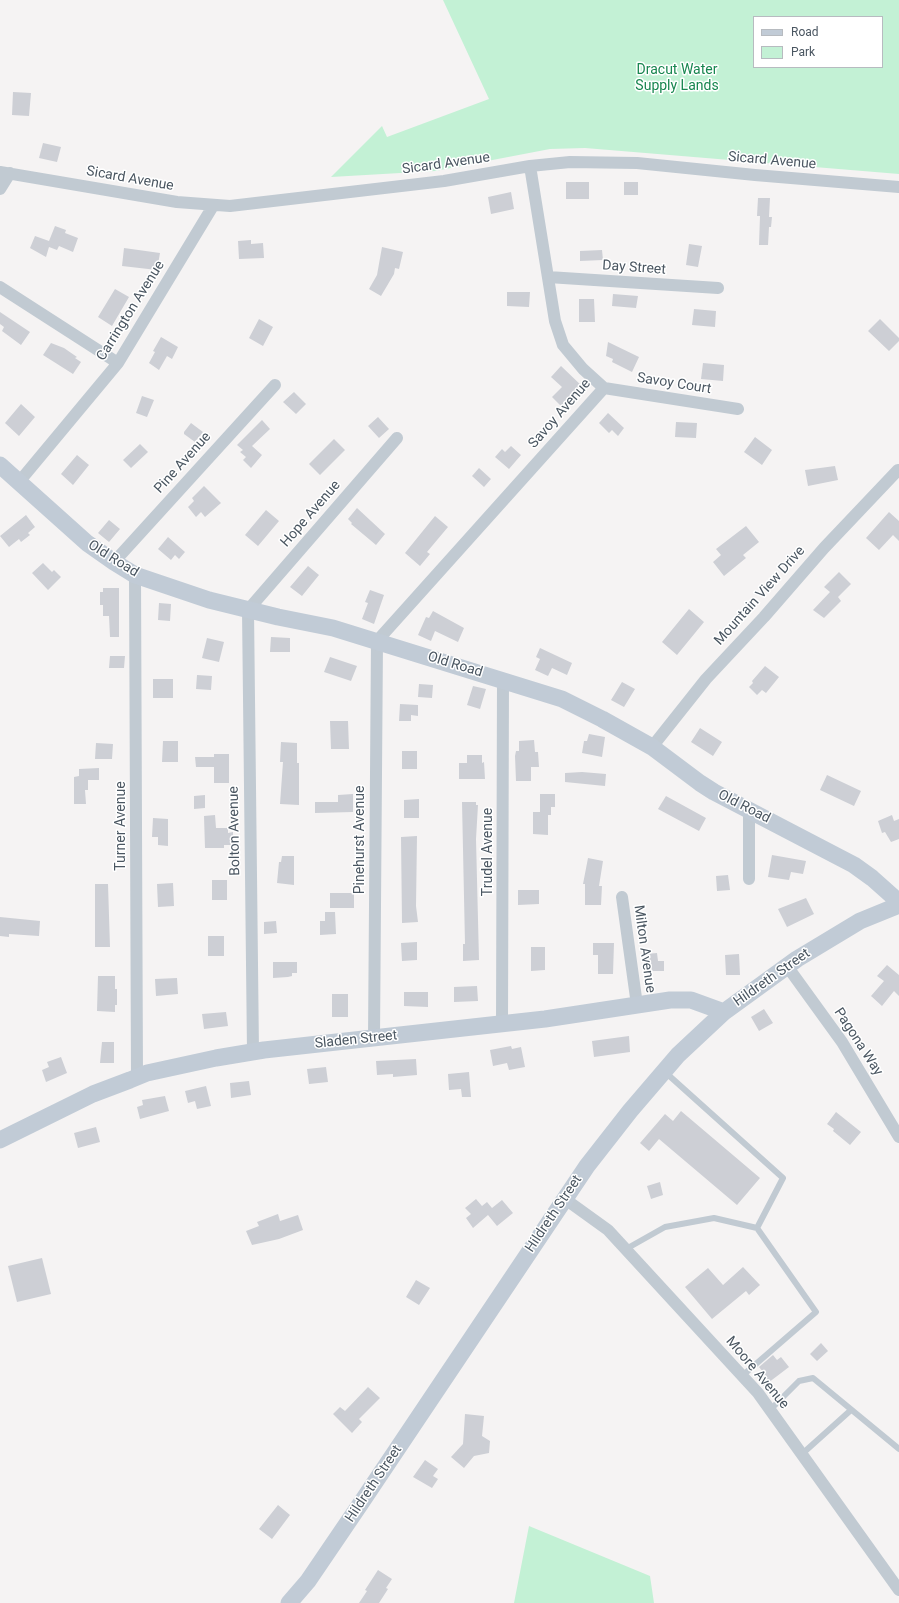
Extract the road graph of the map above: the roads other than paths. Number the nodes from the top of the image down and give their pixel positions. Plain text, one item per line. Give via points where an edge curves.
1 (530, 166) junction
2 (5, 173) edge
3 (899, 187) edge
4 (0, 189) edge
5 (213, 206) junction
6 (548, 277) junction
7 (0, 287) edge
8 (718, 288) dead end
9 (118, 363) junction
10 (275, 385) dead end
11 (604, 388) junction
12 (738, 409) dead end
13 (397, 438) dead end
14 (0, 465) edge
15 (898, 470) dead end
16 (19, 482) junction
17 (114, 562) junction
18 (135, 574) junction
19 (248, 610) junction
20 (377, 641) junction
21 (503, 680) junction
22 (652, 747) junction
23 (749, 810) junction
24 (749, 879) dead end
25 (622, 897) dead end
26 (899, 902) edge
27 (899, 905) edge
28 (787, 966) junction
29 (637, 1005) junction
30 (724, 1012) junction
31 (502, 1024) junction
32 (374, 1038) junction
33 (253, 1052) junction
34 (664, 1071) junction
35 (136, 1077) junction
36 (899, 1137) edge
37 (0, 1140) edge
38 (565, 1199) junction
39 (757, 1228) junction
40 (626, 1249) junction
41 (742, 1376) junction
42 (770, 1410) junction
43 (851, 1410) junction
44 (899, 1450) edge
45 (802, 1454) junction
46 (899, 1590) edge
47 (289, 1603) edge

1 - 3 street, Sicard Avenue via 570,162 637,163
1 - 5 street, Sicard Avenue via 444,181 246,205
1 - 6 street, Savoy Avenue
2 - 4 street
2 - 5 street, Sicard Avenue
5 - 9 street, Carrington Avenue
6 - 8 street, Day Street
6 - 11 street, Savoy Avenue via 555,321 563,345 583,369
7 - 9 street
9 - 16 street, Carrington Avenue
10 - 17 street, Pine Avenue
11 - 12 street, Savoy Court
11 - 20 street, Savoy Avenue
13 - 19 street, Hope Avenue
14 - 16 street, Old Road
15 - 22 street, Mountain View Drive via 706,679
16 - 17 street, Old Road via 86,543
17 - 18 street, Old Road
18 - 19 street, Old Road via 209,600
18 - 35 street, Turner Avenue
19 - 20 street, Old Road via 333,628
19 - 33 street, Bolton Avenue
20 - 21 street, Old Road
20 - 32 street, Pinehurst Avenue
21 - 22 street, Old Road via 562,699
21 - 31 street, Trudel Avenue
22 - 23 street, Old Road via 700,783
23 - 24 street
23 - 26 street, Old Road via 854,865 878,882
25 - 29 street, Milton Avenue
27 - 28 street, Hildreth Street via 860,922
28 - 30 street, Hildreth Street
28 - 36 street, Pagona Way via 842,1042
29 - 30 street, Sladen Street via 691,1000
29 - 31 street, Sladen Street
30 - 34 street, Hildreth Street
31 - 32 street, Sladen Street
32 - 33 street, Sladen Street
33 - 35 street, Sladen Street
34 - 38 street, Hildreth Street via 625,1118
34 - 39 lane via 783,1178
35 - 37 street, Sladen Street via 93,1094
38 - 40 street, Moore Avenue via 608,1230
38 - 47 street, Hildreth Street via 355,1512
39 - 40 lane via 714,1218 665,1227
39 - 41 lane via 816,1312
40 - 41 street, Moore Avenue
41 - 42 street, Moore Avenue
42 - 43 lane via 799,1381 812,1378
42 - 45 street, Moore Avenue
43 - 44 lane
43 - 45 lane
45 - 46 street, Moore Avenue

